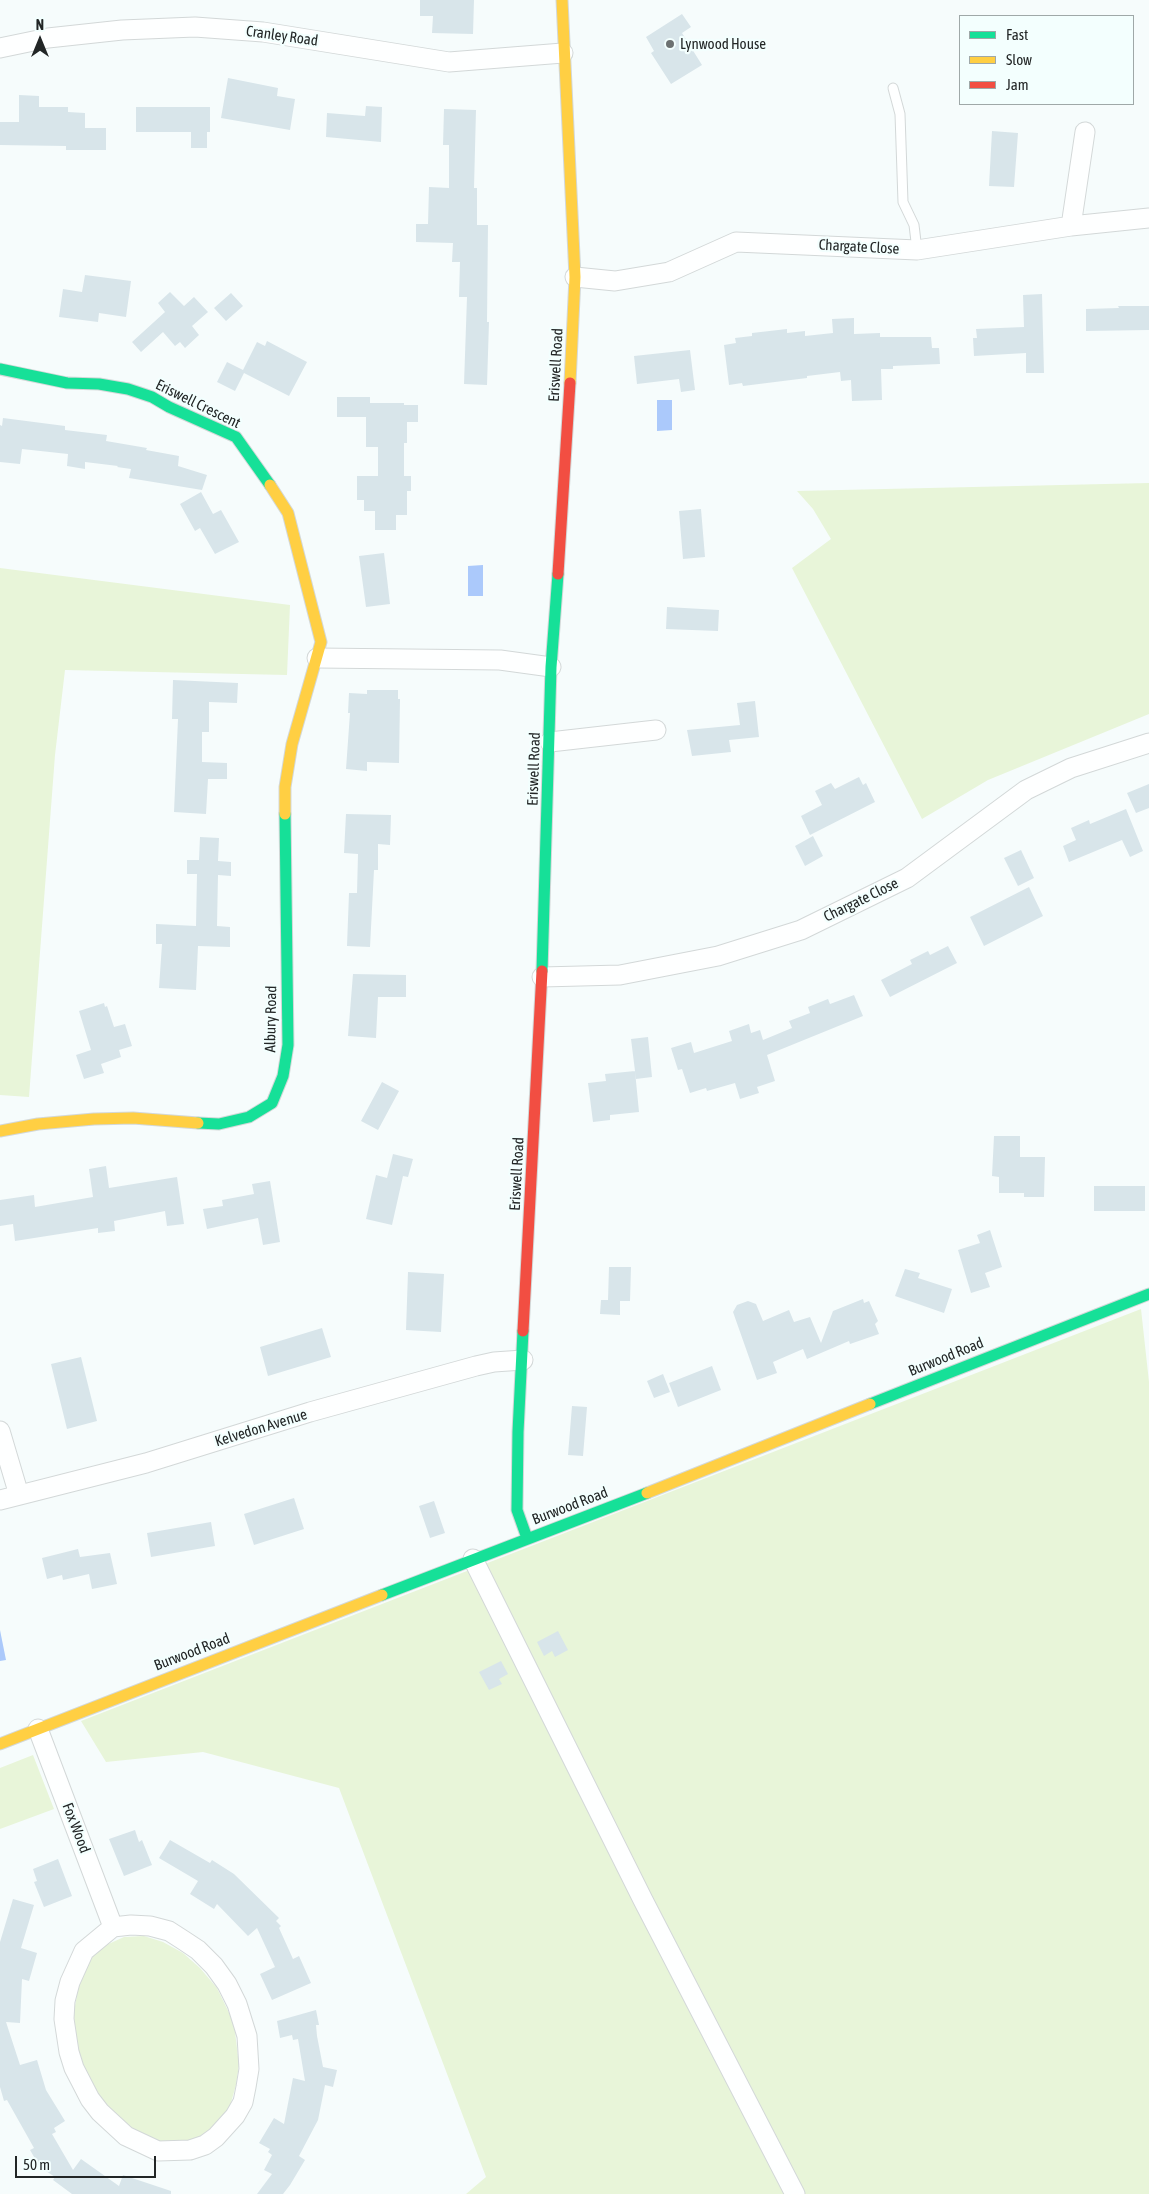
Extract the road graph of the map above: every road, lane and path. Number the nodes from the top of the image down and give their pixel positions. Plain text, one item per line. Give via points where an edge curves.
1 (562, 0) edge
2 (0, 48) edge
3 (563, 53) junction
4 (893, 88) dead end
5 (1085, 132) dead end
6 (1149, 218) edge
7 (1071, 226) junction
8 (917, 250) junction
9 (575, 277) junction
10 (0, 369) edge
11 (317, 658) junction
12 (551, 667) junction
13 (656, 730) dead end
14 (550, 742) junction
15 (1149, 743) edge
16 (542, 976) junction
17 (0, 1131) edge
18 (1149, 1294) edge
19 (522, 1360) junction
20 (0, 1431) edge
21 (19, 1495) junction
22 (0, 1500) edge
23 (527, 1538) junction
24 (473, 1558) junction
25 (38, 1729) junction
26 (0, 1744) edge
27 (113, 1927) junction
28 (795, 2194) edge

1 - 3 street, Eriswell Road
2 - 3 street, Cranley Road via 48,38 122,30 195,27 263,32 450,62
3 - 9 street, Eriswell Road
4 - 8 lane via 900,114 903,202 914,226
5 - 7 street
6 - 7 street, Chargate Close
7 - 8 street, Chargate Close
8 - 9 street, Chargate Close via 736,242 669,272 615,281
9 - 12 street, Eriswell Road via 564,499
10 - 11 street, Eriswell Crescent via 128,390 152,397 169,408 236,436 288,512 321,642
11 - 12 street via 500,660
11 - 17 street, Albury Road via 292,744 285,787 288,1045 283,1076 272,1103 249,1117 219,1124 94,1118
12 - 14 street, Eriswell Road
13 - 14 street
14 - 16 street, Eriswell Road
15 - 16 street, Chargate Close via 1071,768 1026,790 907,878 801,930 718,956 630,973
16 - 19 street, Eriswell Road
18 - 23 street, Burwood Road
19 - 21 street, Kelvedon Avenue via 476,1366 310,1412 146,1463
19 - 23 street, Eriswell Road via 517,1510
20 - 21 street
21 - 22 street, Kelvedon Avenue
23 - 24 street, Burwood Road
24 - 25 street, Burwood Road
24 - 28 street via 643,1900
25 - 26 street, Burwood Road
25 - 27 street, Fox Wood
27 - 27 street via 150,1926 169,1931 198,1950 214,1966 237,2004 247,2036 249,2069 246,2087 235,2116 205,2145 190,2150 158,2151 126,2136 90,2099 74,2068 64,2019 70,1982 84,1951

